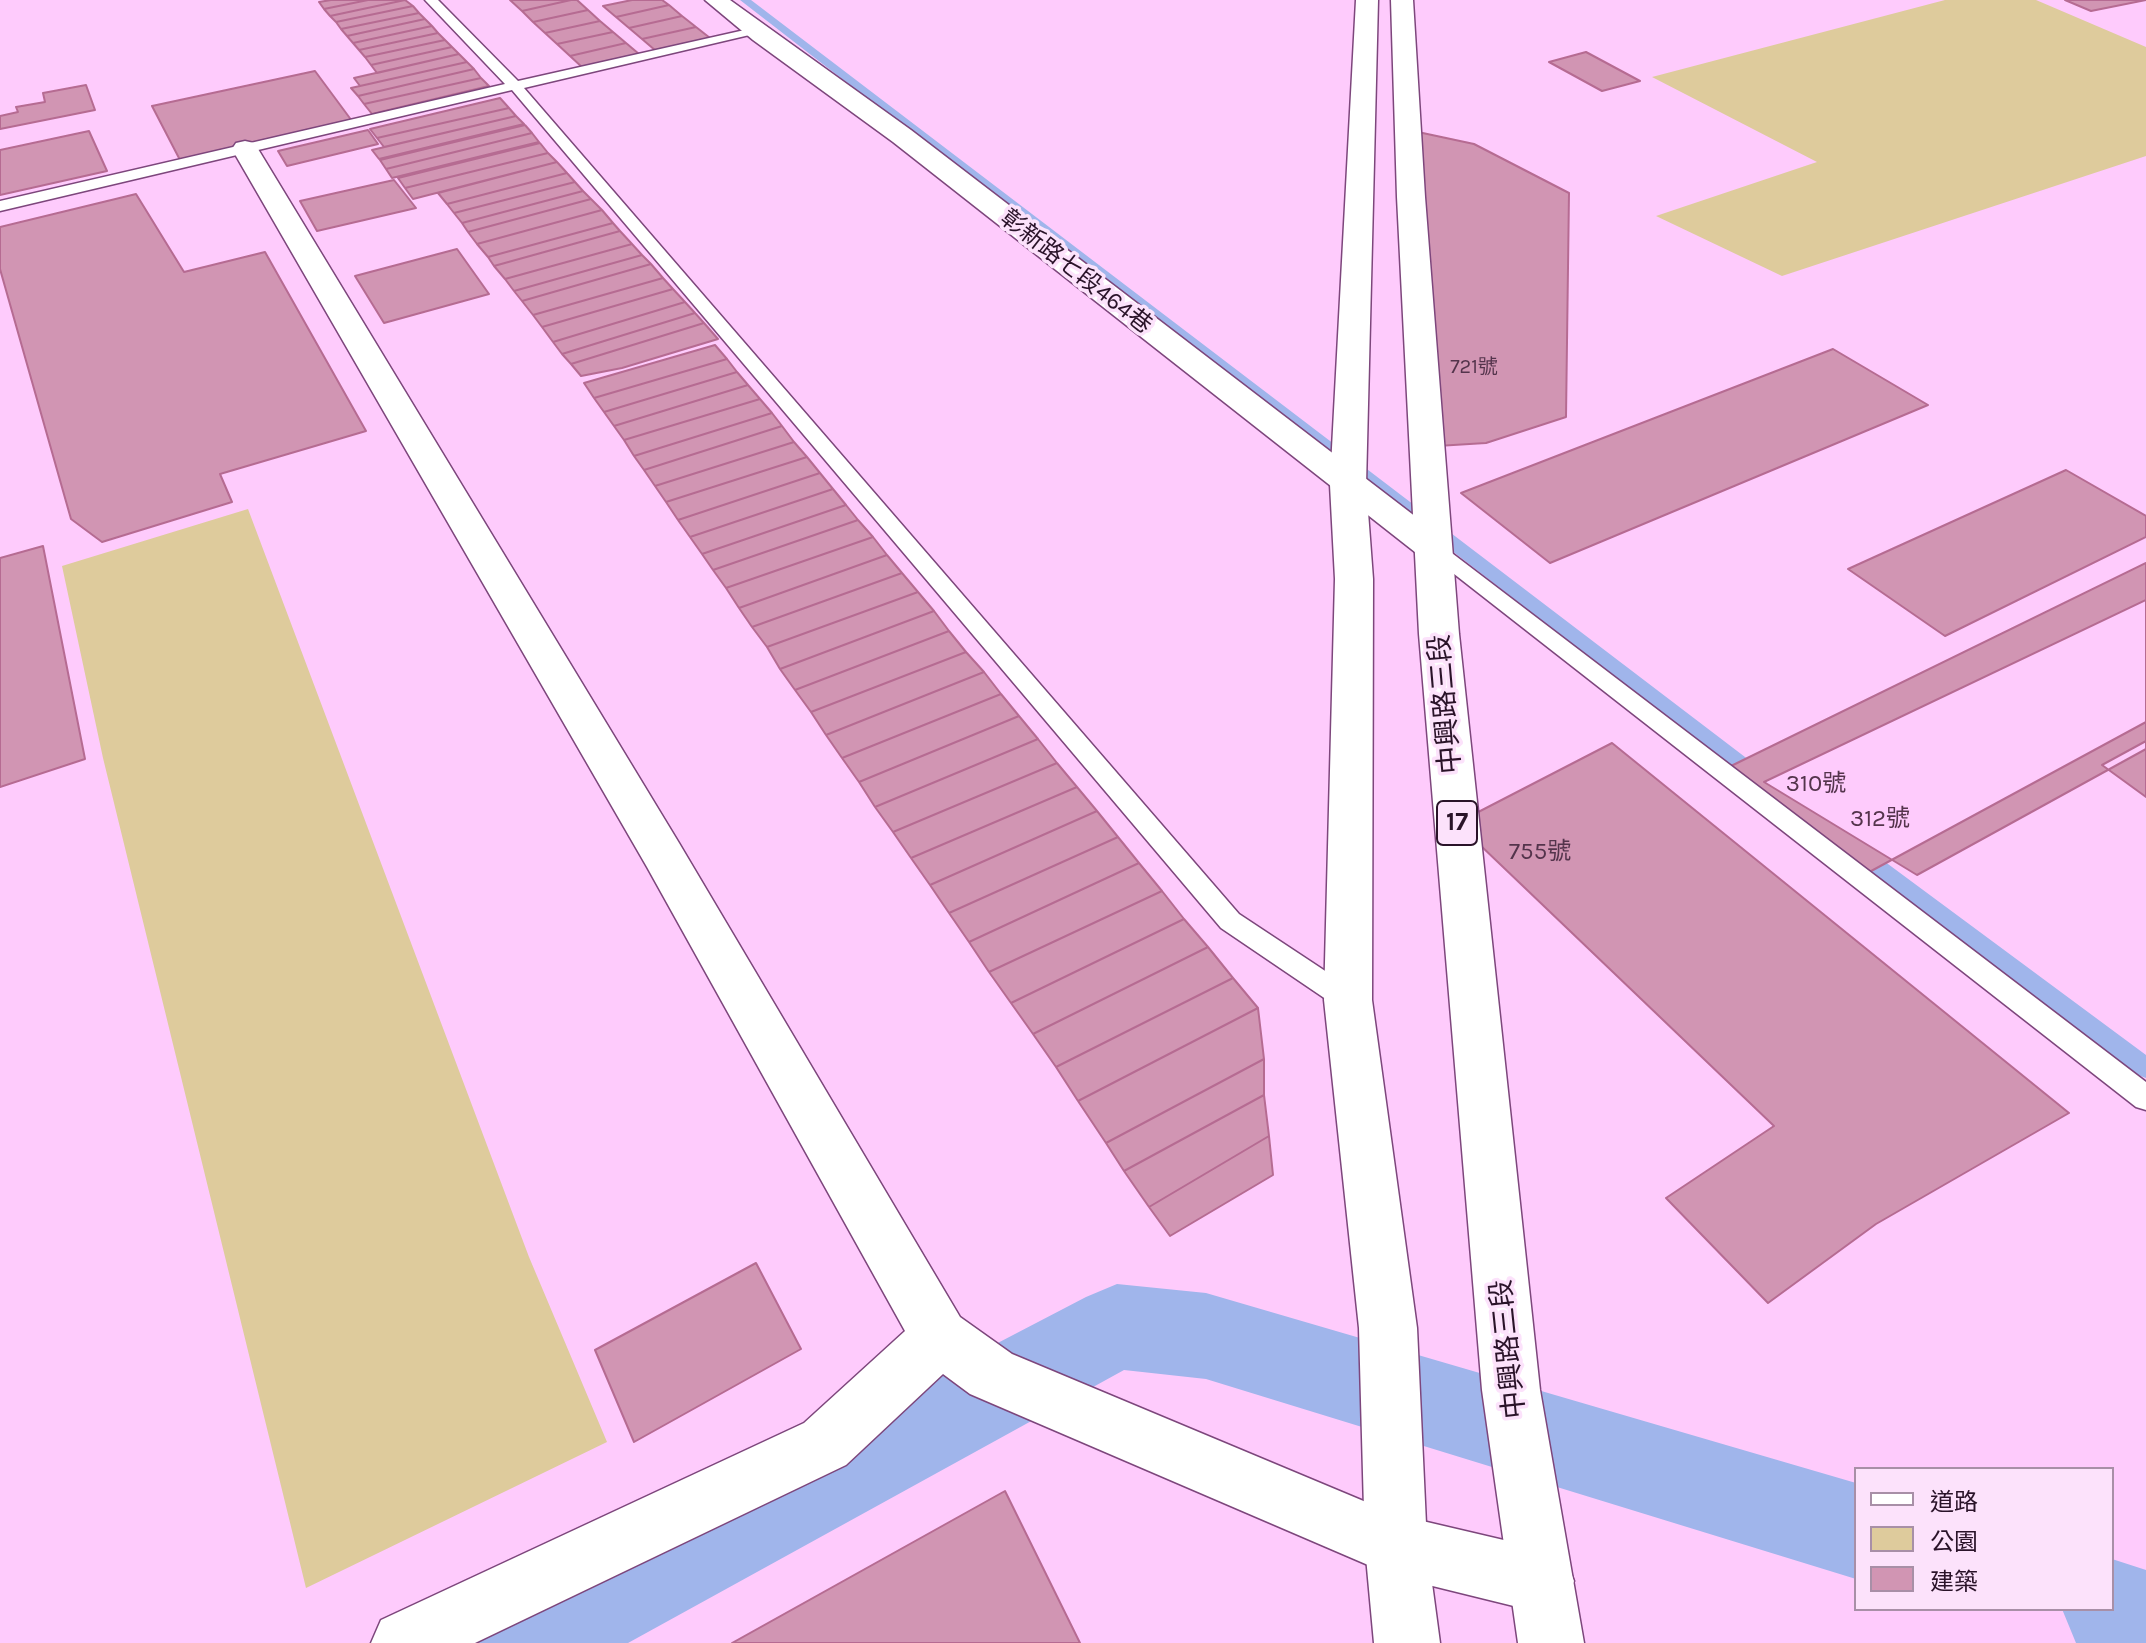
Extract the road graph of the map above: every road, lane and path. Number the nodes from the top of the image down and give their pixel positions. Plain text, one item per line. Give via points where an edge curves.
1 (431, 0) edge
2 (716, 0) edge
3 (1367, 0) edge
4 (1402, 0) edge
5 (753, 30) junction
6 (515, 86) junction
7 (245, 149) junction
8 (0, 206) edge
9 (1348, 485) junction
10 (1433, 548) junction
11 (1348, 1000) junction
12 (2146, 1098) edge
13 (940, 1337) junction
14 (1396, 1546) junction
15 (1542, 1581) junction
16 (404, 1643) edge
17 (1407, 1643) edge
18 (1551, 1643) edge

1 - 6 lane
2 - 5 main road, 彰新路七段464巷
3 - 9 main road
4 - 10 main road, 中興路三段 / 17
5 - 6 lane
5 - 9 main road, 彰新路七段464巷 via 899,133
6 - 7 lane
6 - 11 lane via 1230,921
7 - 8 lane
7 - 13 main road via 671,869
9 - 10 main road, 彰新路七段464巷
9 - 11 main road via 1354,579
10 - 12 lane
10 - 15 main road, 中興路三段 / 17 via 1511,1390
11 - 14 main road via 1388,1328
13 - 14 main road via 991,1374
13 - 16 main road via 825,1444
14 - 15 main road
14 - 17 main road
15 - 18 main road, 中興路三段 / 17

